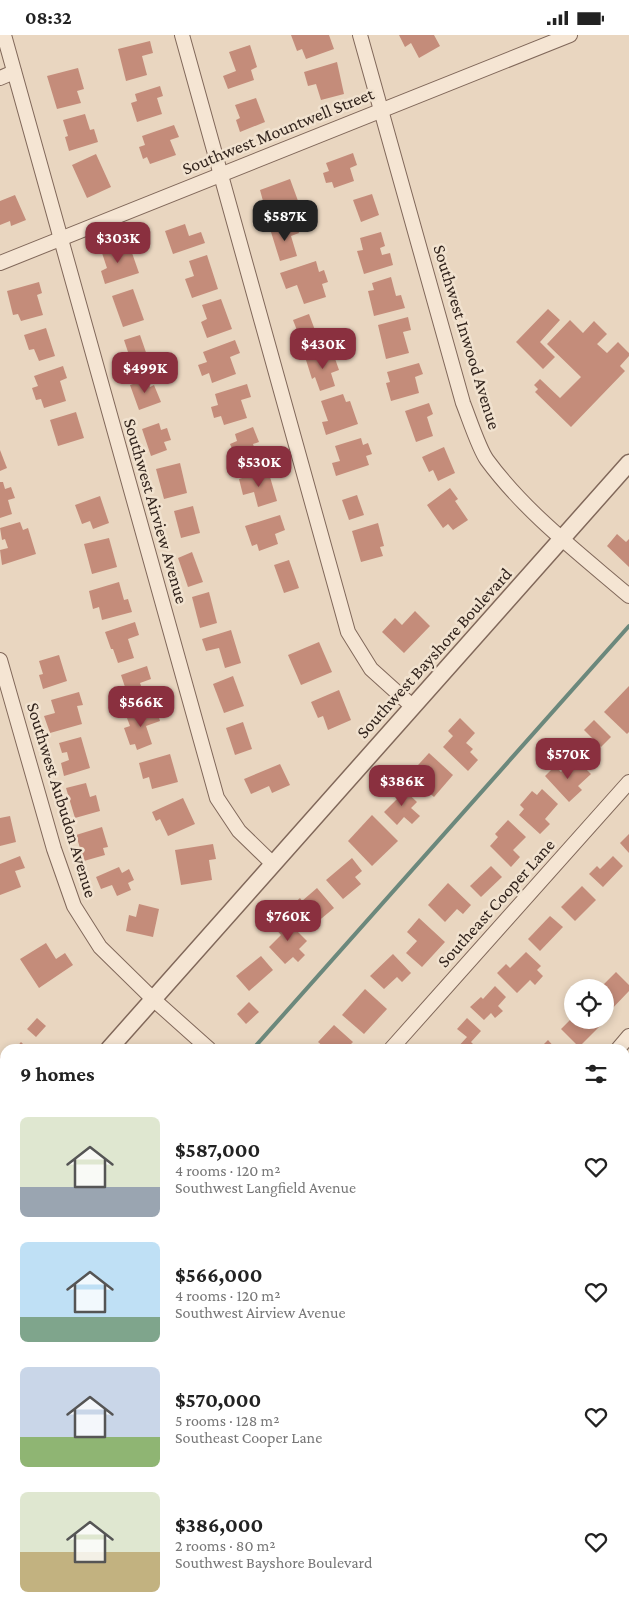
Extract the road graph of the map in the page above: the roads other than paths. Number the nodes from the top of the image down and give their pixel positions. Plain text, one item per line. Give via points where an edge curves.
1 (4, 35) edge
2 (182, 35) edge
3 (360, 35) edge
4 (570, 35) edge
5 (14, 72) junction
6 (0, 78) edge
7 (381, 110) junction
8 (221, 175) junction
9 (61, 239) junction
10 (0, 263) edge
11 (629, 463) edge
12 (562, 539) junction
13 (629, 596) edge
14 (0, 660) edge
15 (412, 706) junction
16 (629, 782) edge
17 (273, 863) junction
18 (153, 999) junction
19 (114, 1044) edge
20 (203, 1044) edge
21 (395, 1044) edge

1 - 5 street, Southwest Airview Avenue
2 - 8 street
3 - 7 street, Southwest Inwood Avenue
4 - 7 street, Southwest Mountwell Street
5 - 6 street
5 - 9 street, Southwest Airview Avenue
7 - 8 street, Southwest Mountwell Street
7 - 12 street, Southwest Inwood Avenue via 464,403 486,459
8 - 9 street, Southwest Mountwell Street
8 - 15 street via 348,632 371,669
9 - 10 street, Southwest Mountwell Street
9 - 17 street, Southwest Airview Avenue via 217,798 238,831
11 - 12 street, Southwest Bayshore Boulevard
12 - 13 street, Southwest Inwood Avenue
12 - 15 street, Southwest Bayshore Boulevard
14 - 18 street, Southwest Aubudon Avenue via 54,849 74,907 100,947
15 - 17 street, Southwest Bayshore Boulevard
16 - 21 street, Southeast Cooper Lane
17 - 18 street, Southwest Bayshore Boulevard
18 - 19 street, Southwest Bayshore Boulevard
18 - 20 street, Southwest Aubudon Avenue

